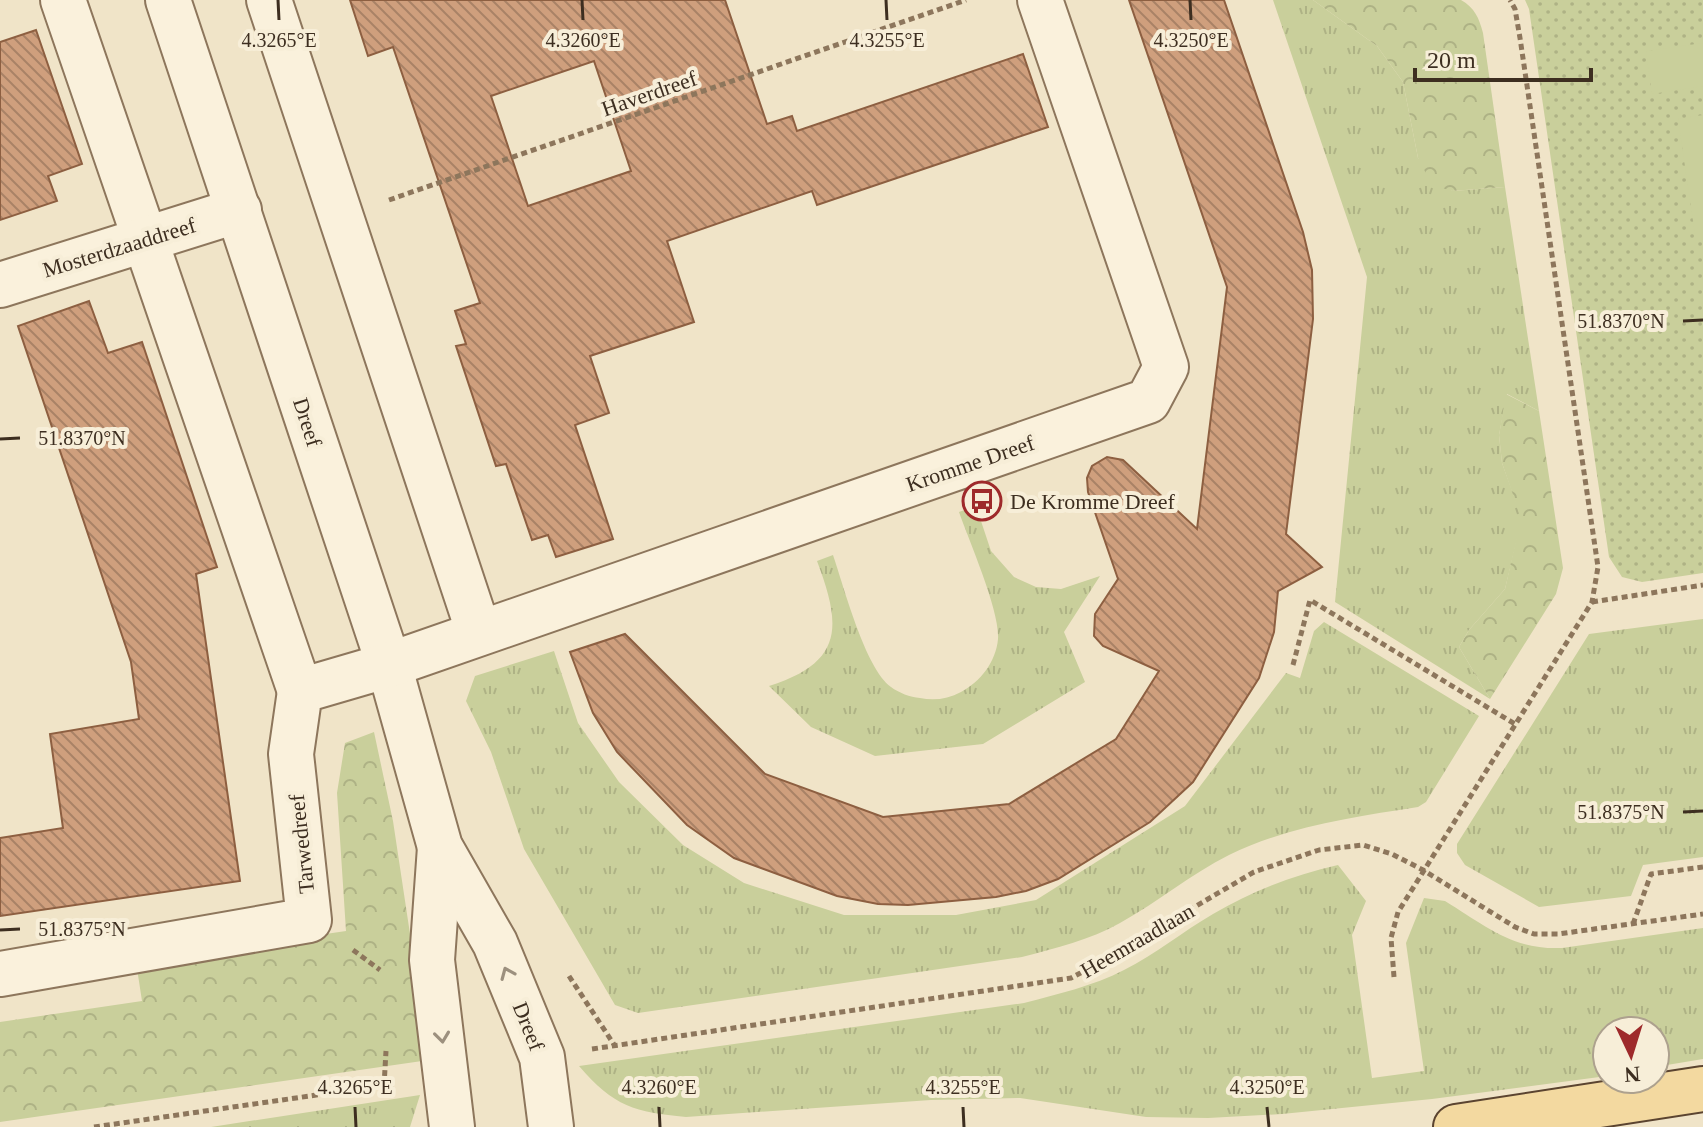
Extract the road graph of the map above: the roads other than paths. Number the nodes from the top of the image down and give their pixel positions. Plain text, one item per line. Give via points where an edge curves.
1 (63, 0) edge
2 (168, 0) edge
3 (269, 0) edge
4 (1040, 0) edge
5 (239, 210) junction
6 (145, 239) junction
7 (0, 285) edge
8 (479, 633) junction
9 (389, 665) junction
10 (300, 691) junction
11 (440, 847) junction
12 (0, 974) edge
13 (1703, 1089) edge
14 (452, 1127) edge
15 (551, 1127) edge
16 (1456, 1127) edge

1 - 6 street
2 - 5 street, Dreef
3 - 8 street
4 - 8 street, Kromme Dreef via 1166,367 1148,401
5 - 6 street, Mosterdzaaddreef
5 - 9 street, Dreef
6 - 7 street, Mosterdzaaddreef
6 - 10 street
8 - 9 street, Kromme Dreef
9 - 10 street
9 - 11 street, Dreef
10 - 12 street, Tarwedreef via 291,754 309,920
11 -> 14 street, Dreef via 432,960
15 -> 11 street, Dreef via 542,1057 495,943
13 - 16 main road

